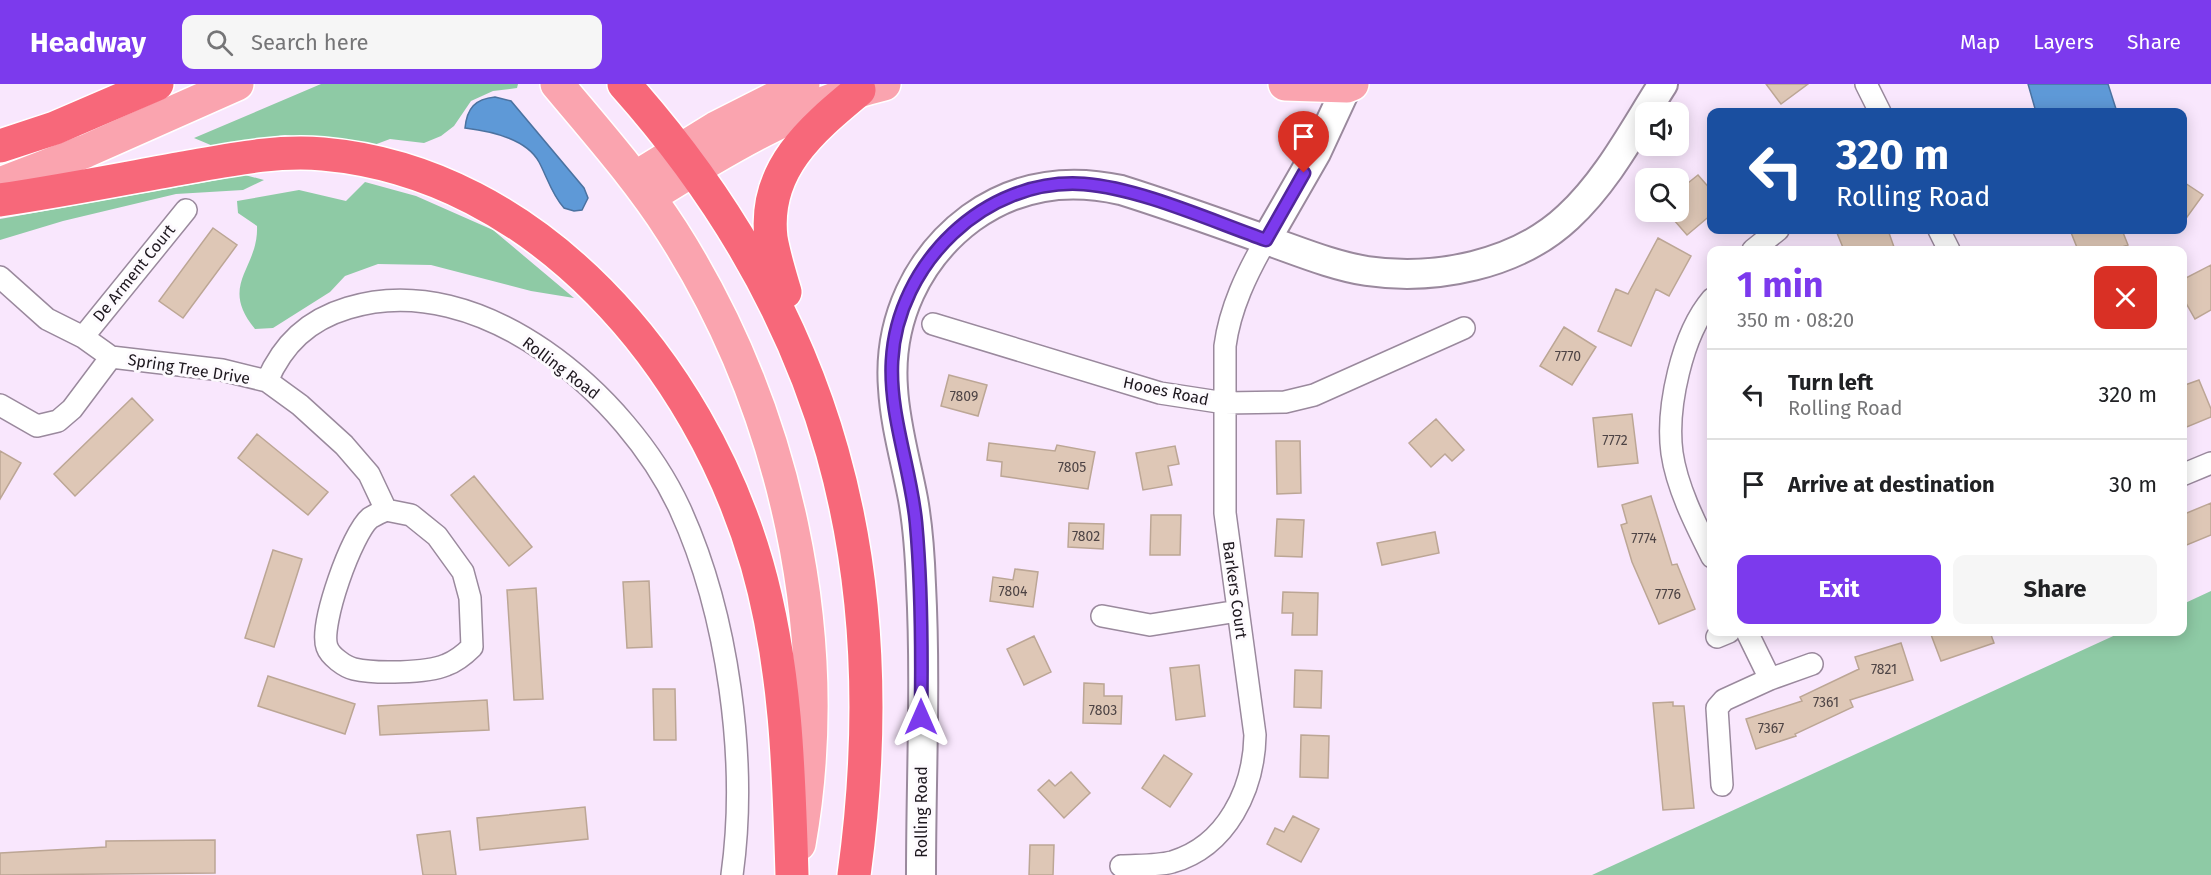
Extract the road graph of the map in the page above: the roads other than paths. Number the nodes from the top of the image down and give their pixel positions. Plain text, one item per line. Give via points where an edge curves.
1 (157, 84) edge
2 (237, 84) edge
3 (557, 84) edge
4 (624, 84) edge
5 (803, 84) edge
6 (1285, 84) edge
7 (1663, 84) edge
8 (1866, 84) edge
9 (1349, 85) edge
10 (872, 87) edge
11 (1878, 108) edge
12 (0, 146) edge
13 (686, 160) junction
14 (0, 184) edge
15 (642, 187) junction
16 (0, 200) edge
17 (186, 210) dead end
18 (1773, 234) edge
19 (1266, 240) junction
20 (1758, 246) edge
21 (0, 277) edge
22 (1707, 308) edge
23 (933, 324) dead end
24 (1464, 328) dead end
25 (83, 337) junction
26 (111, 357) junction
27 (806, 372) junction
28 (267, 381) junction
29 (1226, 403) junction
30 (0, 405) edge
31 (2211, 463) edge
32 (2187, 474) edge
33 (386, 510) junction
34 (1707, 546) edge
35 (1238, 612) junction
36 (1102, 616) dead end
37 (1749, 636) edge
38 (1812, 664) dead end
39 (1770, 679) junction
40 (1722, 785) dead end
41 (1121, 866) dead end
42 (732, 875) edge
43 (793, 875) edge
44 (854, 875) edge
45 (921, 875) edge

1 - 12 highway via 55,128
2 - 14 main road via 96,147
3 - 15 main road
4 - 13 highway
5 - 13 main road via 748,110
6 - 9 main road
7 - 19 street via 1584,201 1555,229 1514,252 1453,269 1396,273 1347,267
8 - 11 street
9 - 19 street via 1316,153
10 - 13 main road via 828,100
10 - 27 highway via 812,130 795,149 773,202 771,238
13 - 15 main road
13 - 27 highway via 753,258
15 - 43 main road via 692,266 725,331 760,414 790,524 806,623 812,702 808,783
16 - 43 highway via 246,157 319,154 372,161 428,177 483,202 549,246 600,292 667,373 720,467 746,529 779,672
17 - 25 street, De Arment Court
18 - 20 street
19 - 29 street, Barkers Court via 1248,272 1228,325
19 - 45 street, Rolling Road via 1121,190 1083,184 1048,185 999,200 956,229 911,288 895,335 891,362 914,503 921,584
21 - 25 street, Spring Tree Drive via 47,319
22 - 34 street via 1688,342 1671,414 1672,454
23 - 29 street, Hooes Road via 1160,393
24 - 29 street, Hooes Road via 1314,395 1285,402
25 - 26 street, Spring Tree Drive
26 - 28 street, Spring Tree Drive via 222,370
26 - 30 street via 72,410 58,421 37,426
27 - 44 highway via 847,512 867,656 867,754
28 - 33 street, Spring Tree Drive via 344,445 369,474
28 - 42 street, Rolling Road via 284,349 310,326 359,305 401,299 457,309 510,330 545,351 607,404 636,437 679,508 708,589 734,733 736,823
29 - 35 street, Barkers Court via 1225,513
31 - 32 street
33 - 33 street via 411,515 437,536 463,572 470,598 472,647 443,667 353,669 337,660 327,647 331,606 357,536 370,519
35 - 36 street via 1150,625
35 - 41 street, Barkers Court via 1255,735 1253,766 1242,798 1222,829 1189,855 1171,862
37 - 39 street
38 - 39 street
39 - 40 street via 1724,700 1717,708

